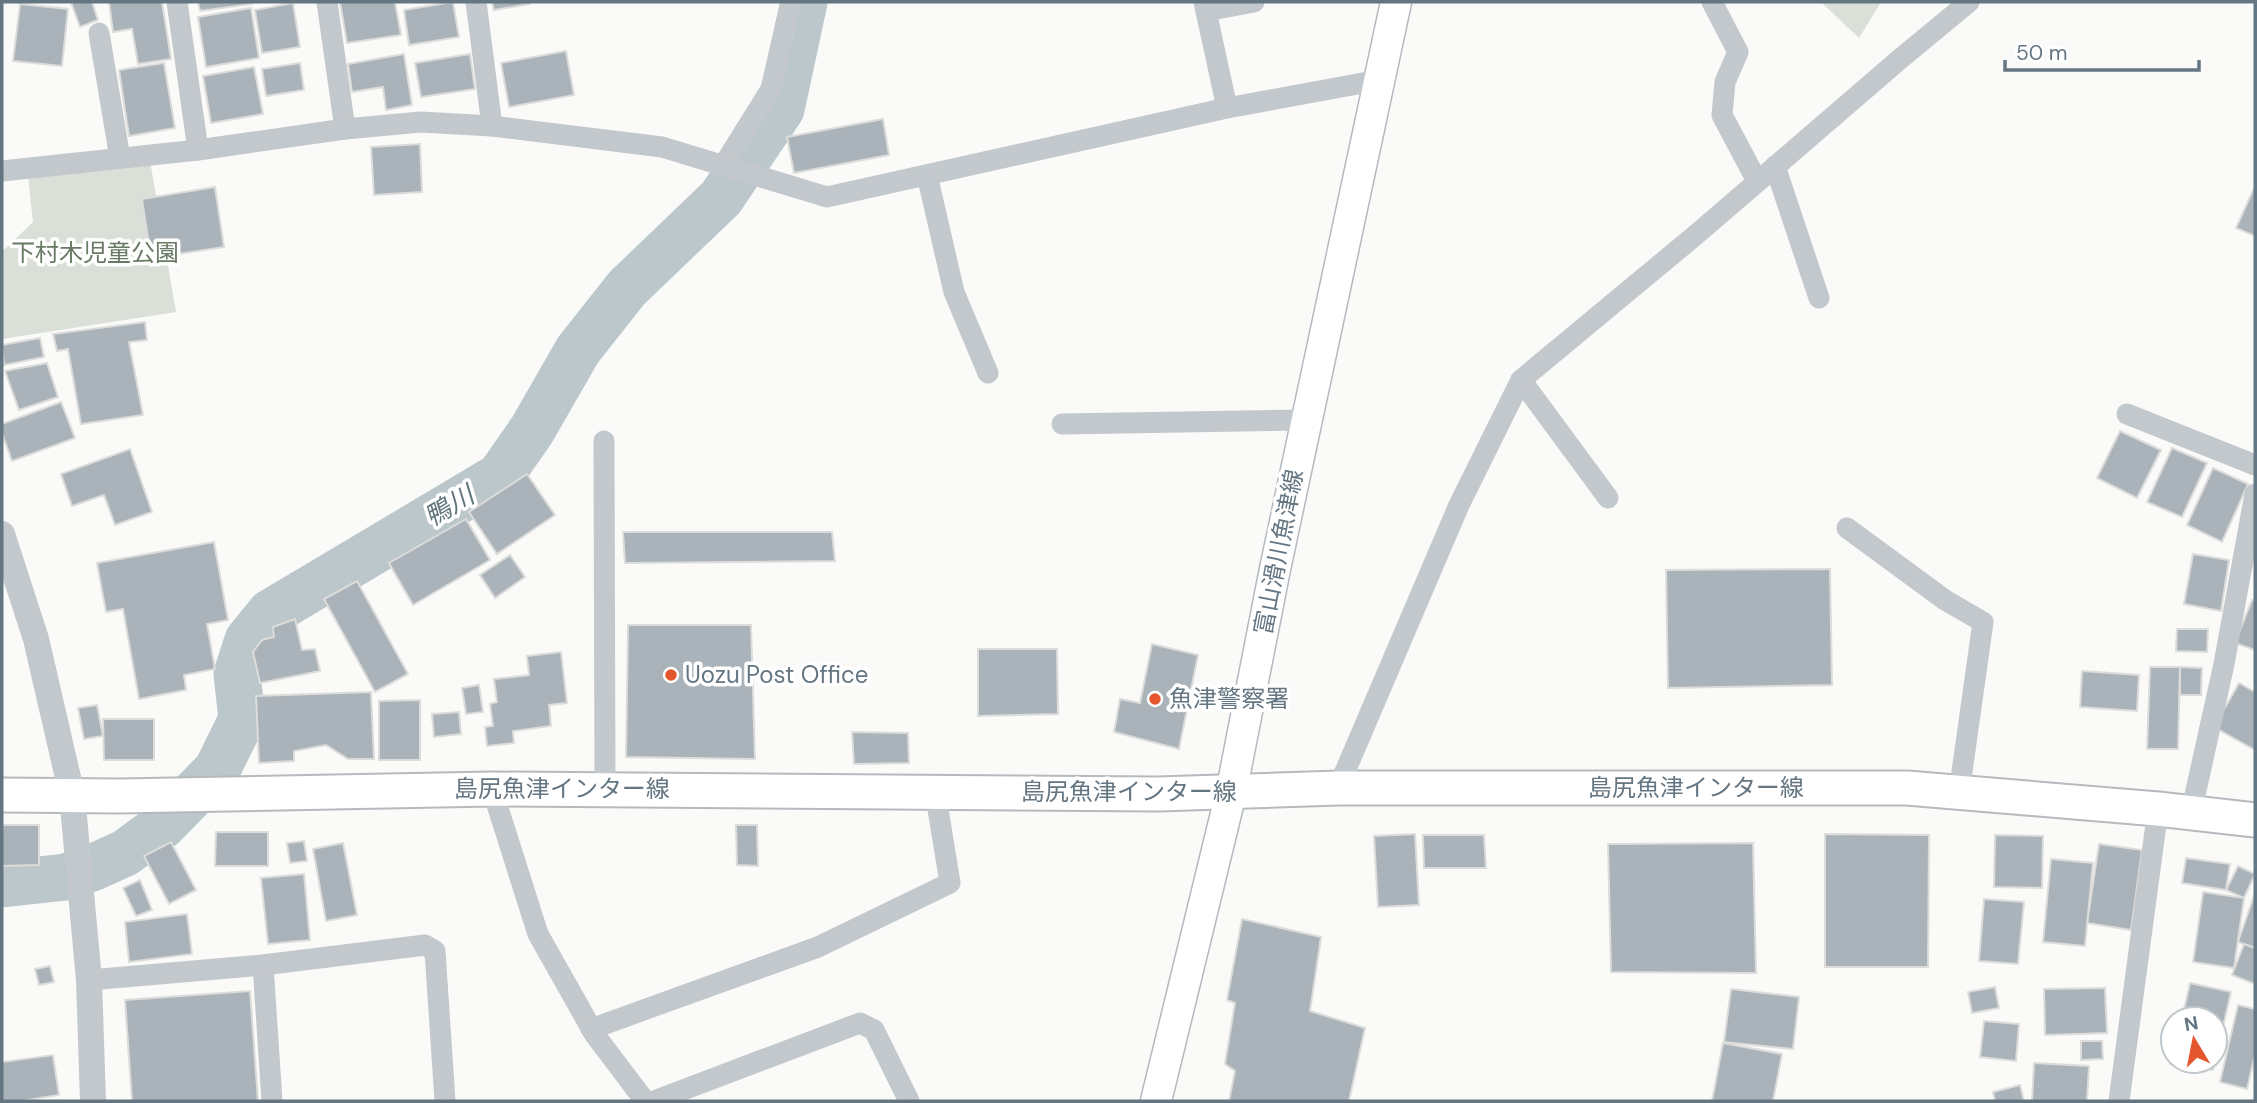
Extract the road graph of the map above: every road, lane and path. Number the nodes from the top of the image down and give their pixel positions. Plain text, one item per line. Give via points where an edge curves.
1 (177, 2) edge
2 (327, 2) edge
3 (476, 2) edge
4 (791, 2) edge
5 (1254, 2) edge
6 (1396, 2) edge
7 (1712, 2) edge
8 (1969, 2) edge
9 (1205, 6) edge
10 (99, 33) dead end
11 (1379, 80) junction
12 (1227, 108) junction
13 (492, 126) junction
14 (345, 129) junction
15 (198, 150) junction
16 (120, 158) junction
17 (723, 166) junction
18 (1775, 166) junction
19 (2, 171) edge
20 (927, 175) junction
21 (1758, 181) junction
22 (1819, 298) dead end
23 (988, 373) dead end
24 (1521, 380) junction
25 (2127, 414) dead end
26 (1306, 420) junction
27 (1062, 424) dead end
28 (604, 441) dead end
29 (2255, 465) edge
30 (2255, 494) edge
31 (1608, 498) dead end
32 (1846, 528) dead end
33 (2, 534) edge
34 (1338, 788) junction
35 (492, 789) junction
36 (605, 789) junction
37 (935, 791) junction
38 (1231, 793) junction
39 (1958, 793) junction
40 (2, 795) edge
41 (72, 795) junction
42 (2158, 809) junction
43 (2191, 813) junction
44 (2255, 820) edge
45 (263, 965) junction
46 (89, 980) junction
47 (591, 1029) junction
48 (93, 1101) edge
49 (272, 1101) edge
50 (445, 1101) edge
51 (645, 1101) edge
52 (654, 1101) edge
53 (909, 1101) edge
54 (1156, 1101) edge
55 (2119, 1101) edge

1 - 15 street
2 - 14 street
3 - 13 street
4 - 17 street via 771,89
5 - 9 street
6 - 11 main road, 富山滑川魚津線
7 - 21 street via 1738,52 1725,82 1721,115
8 - 18 street
9 - 12 street
10 - 16 street
11 - 12 street
11 - 26 main road, 富山滑川魚津線
12 - 20 street
13 - 14 street via 421,122
13 - 17 street via 662,147
14 - 15 street
15 - 16 street
16 - 19 street
17 - 20 street via 827,197
18 - 21 street
18 - 22 street
20 - 23 street via 954,292
21 - 24 street
24 - 31 street
24 - 34 street via 1459,505
25 - 29 street
26 - 27 street
26 - 38 main road, 富山滑川魚津線
28 - 36 street
30 - 43 street
32 - 39 street via 1983,622
33 - 41 street via 36,639
34 - 38 main road, 島尻魚津インター線
34 - 39 main road, 島尻魚津インター線 via 1907,788
35 - 36 main road, 島尻魚津インター線
35 - 41 main road, 島尻魚津インター線
35 - 47 street via 538,934
36 - 37 main road, 島尻魚津インター線
37 - 38 main road, 島尻魚津インター線
37 - 47 street via 950,883 818,947
38 - 54 main road, 富山滑川魚津線
39 - 42 main road, 島尻魚津インター線
40 - 41 main road, 島尻魚津インター線
41 - 46 street
42 - 43 main road, 島尻魚津インター線
42 - 55 street
43 - 44 main road, 島尻魚津インター線
45 - 46 street
45 - 49 street
45 - 50 street via 425,945 435,951
46 - 48 street
47 - 51 street
52 - 53 street via 860,1023 874,1030

